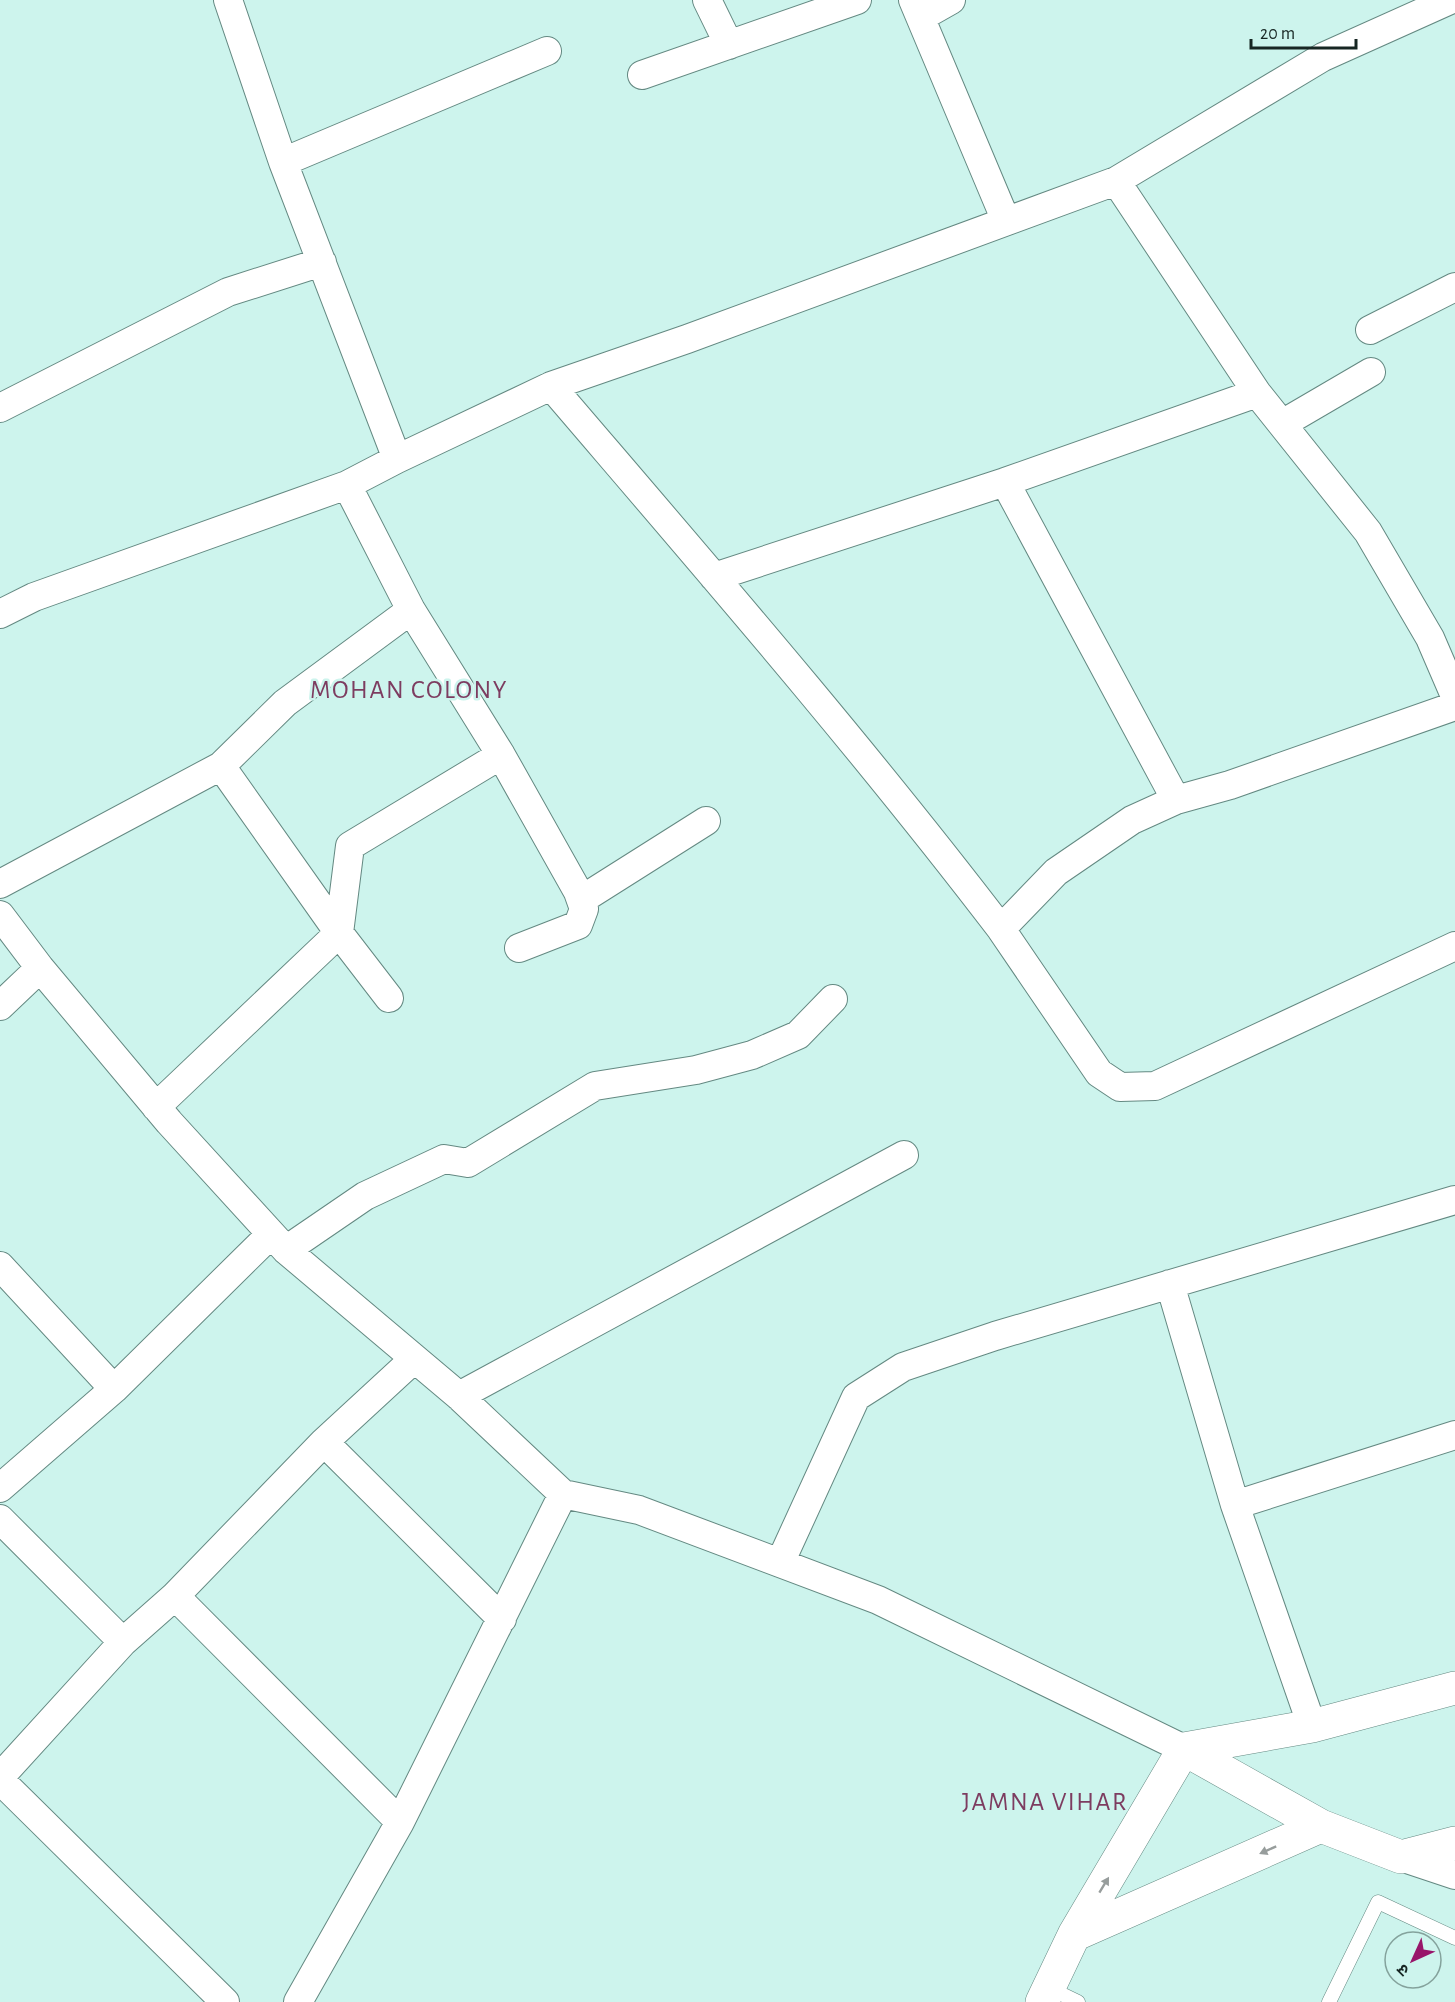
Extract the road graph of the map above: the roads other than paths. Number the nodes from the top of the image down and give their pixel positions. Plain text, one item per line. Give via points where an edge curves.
1 (228, 0) edge
2 (707, 0) edge
3 (857, 0) edge
4 (951, 0) edge
5 (1450, 0) edge
6 (917, 8) edge
7 (729, 45) junction
8 (547, 51) dead end
9 (642, 75) dead end
10 (284, 162) junction
11 (1116, 181) junction
12 (1006, 221) junction
13 (322, 262) junction
14 (1455, 286) edge
15 (1370, 330) dead end
16 (1371, 372) dead end
17 (550, 386) junction
18 (1257, 393) junction
19 (0, 408) edge
20 (1282, 424) junction
21 (397, 459) junction
22 (1005, 482) junction
23 (347, 485) junction
24 (714, 577) junction
25 (411, 610) junction
26 (0, 614) edge
27 (1455, 696) edge
28 (1455, 706) edge
29 (501, 756) junction
30 (221, 766) junction
31 (1176, 800) junction
32 (706, 821) dead end
33 (0, 884) edge
34 (581, 900) junction
35 (0, 915) edge
36 (1001, 929) junction
37 (339, 933) junction
38 (1455, 946) edge
39 (519, 948) dead end
40 (40, 968) junction
41 (389, 998) dead end
42 (833, 999) dead end
43 (0, 1006) edge
44 (156, 1107) junction
45 (904, 1155) dead end
46 (1455, 1200) edge
47 (278, 1242) junction
48 (0, 1266) edge
49 (1170, 1284) junction
50 (414, 1359) junction
51 (114, 1389) junction
52 (459, 1396) junction
53 (1455, 1435) edge
54 (324, 1442) junction
55 (0, 1488) edge
56 (563, 1494) junction
57 (1235, 1505) junction
58 (0, 1519) edge
59 (780, 1563) junction
60 (175, 1596) junction
61 (502, 1619) junction
62 (123, 1642) junction
63 (1455, 1689) edge
64 (1312, 1726) junction
65 (1184, 1749) junction
66 (0, 1779) edge
67 (400, 1822) junction
68 (1321, 1826) junction
69 (1455, 1843) edge
70 (1401, 1857) junction
71 (1455, 1875) edge
72 (1074, 1935) junction
73 (1455, 1938) edge
74 (1045, 1995) edge
75 (225, 2002) edge
76 (298, 2002) edge
77 (1078, 2002) edge
78 (1329, 2002) edge

1 - 10 street
2 - 7 street
3 - 7 street
4 - 6 street
5 - 11 street via 1323,57
6 - 12 street
7 - 9 street
8 - 10 street
10 - 13 street
11 - 12 street
11 - 18 street
12 - 17 street
13 - 19 street via 228,292
13 - 21 street
14 - 15 street
16 - 20 street
17 - 21 street
17 - 24 street
18 - 20 street
18 - 22 street
20 - 27 street via 1368,532 1430,638
21 - 23 street
22 - 24 street
22 - 31 street
23 - 25 street
23 - 26 street via 34,597
24 - 36 street via 922,825
25 - 29 street
25 - 30 street via 285,703
28 - 31 street via 1230,785
29 - 34 street
29 - 37 street via 350,846
30 - 33 street
30 - 37 street
31 - 36 street via 1132,820 1056,872
32 - 34 street
34 - 39 street via 584,909 578,925
35 - 40 street
36 - 38 street via 1100,1072 1120,1087 1155,1086
37 - 41 street
37 - 44 street
40 - 43 street
40 - 44 street
42 - 47 street via 798,1035 752,1055 696,1071 595,1086 468,1163 444,1159
44 - 47 street
45 - 52 street
46 - 49 street
47 - 50 street
47 - 51 street
48 - 51 street
49 - 57 street
49 - 59 street via 903,1367 856,1397
50 - 52 street
50 - 54 street
51 - 55 street
52 - 56 street
53 - 57 street
54 - 60 street
54 - 61 street
56 - 59 street via 639,1510
56 - 61 street
57 - 64 street
58 - 62 street
59 - 65 street via 878,1600
60 - 62 street
60 - 67 street
61 - 67 street
62 - 66 street
63 - 64 street
64 - 65 street
65 - 68 street
72 -> 65 street
66 - 75 street
67 - 76 street
68 - 70 street
68 -> 72 street
69 - 70 street
70 - 71 street
72 - 74 street
73 - 78 lane via 1377,1902
74 - 77 lane

